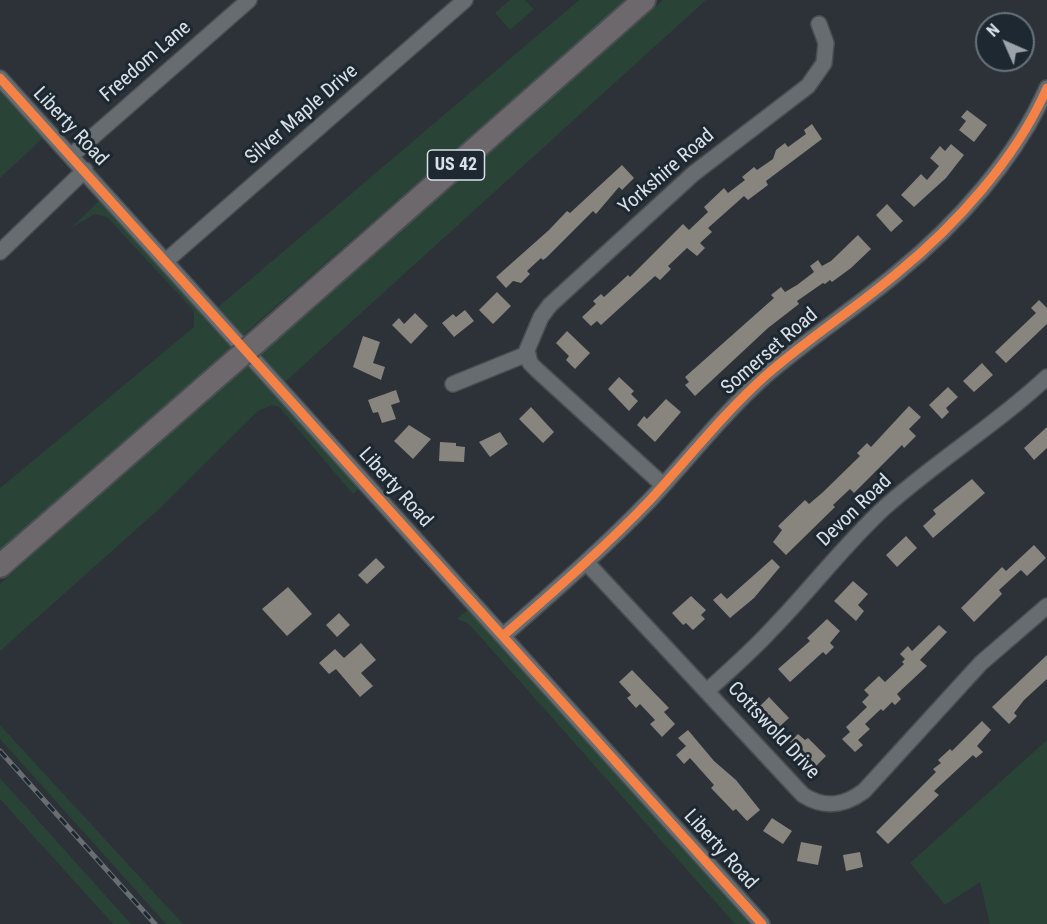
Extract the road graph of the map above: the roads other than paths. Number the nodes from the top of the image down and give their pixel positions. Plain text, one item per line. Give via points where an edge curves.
1 (249, 0) edge
2 (465, 0) edge
3 (644, 0) edge
4 (819, 24) dead end
5 (0, 78) edge
6 (1047, 88) edge
7 (72, 155) junction
8 (85, 170) junction
9 (0, 252) edge
10 (167, 260) junction
11 (527, 354) junction
12 (1047, 377) edge
13 (453, 384) dead end
14 (663, 485) junction
15 (586, 562) junction
16 (0, 566) edge
17 (1047, 606) edge
18 (503, 636) junction
19 (707, 691) junction
20 (762, 924) edge

1 - 7 street, Freedom Lane
2 - 10 street, Silver Maple Drive
3 - 16 highway, US 42, bridge
4 - 11 street, Yorkshire Road via 826,43 824,63 808,86 693,174 550,304
5 - 7 street, Liberty Road
6 - 14 street, Somerset Road via 1023,132 953,220 898,272 764,377
7 - 8 street, Liberty Road
8 - 9 street
8 - 10 street, Liberty Road
10 - 18 street, Liberty Road
11 - 13 street
11 - 14 street via 537,370
12 - 19 street, Devon Road via 884,509 772,629
14 - 15 street, Somerset Road
15 - 18 street, Somerset Road
15 - 19 street, Cottswold Drive
17 - 19 street, Cottswold Drive via 981,663 864,791 840,804 825,805 803,795
18 - 20 street, Liberty Road

